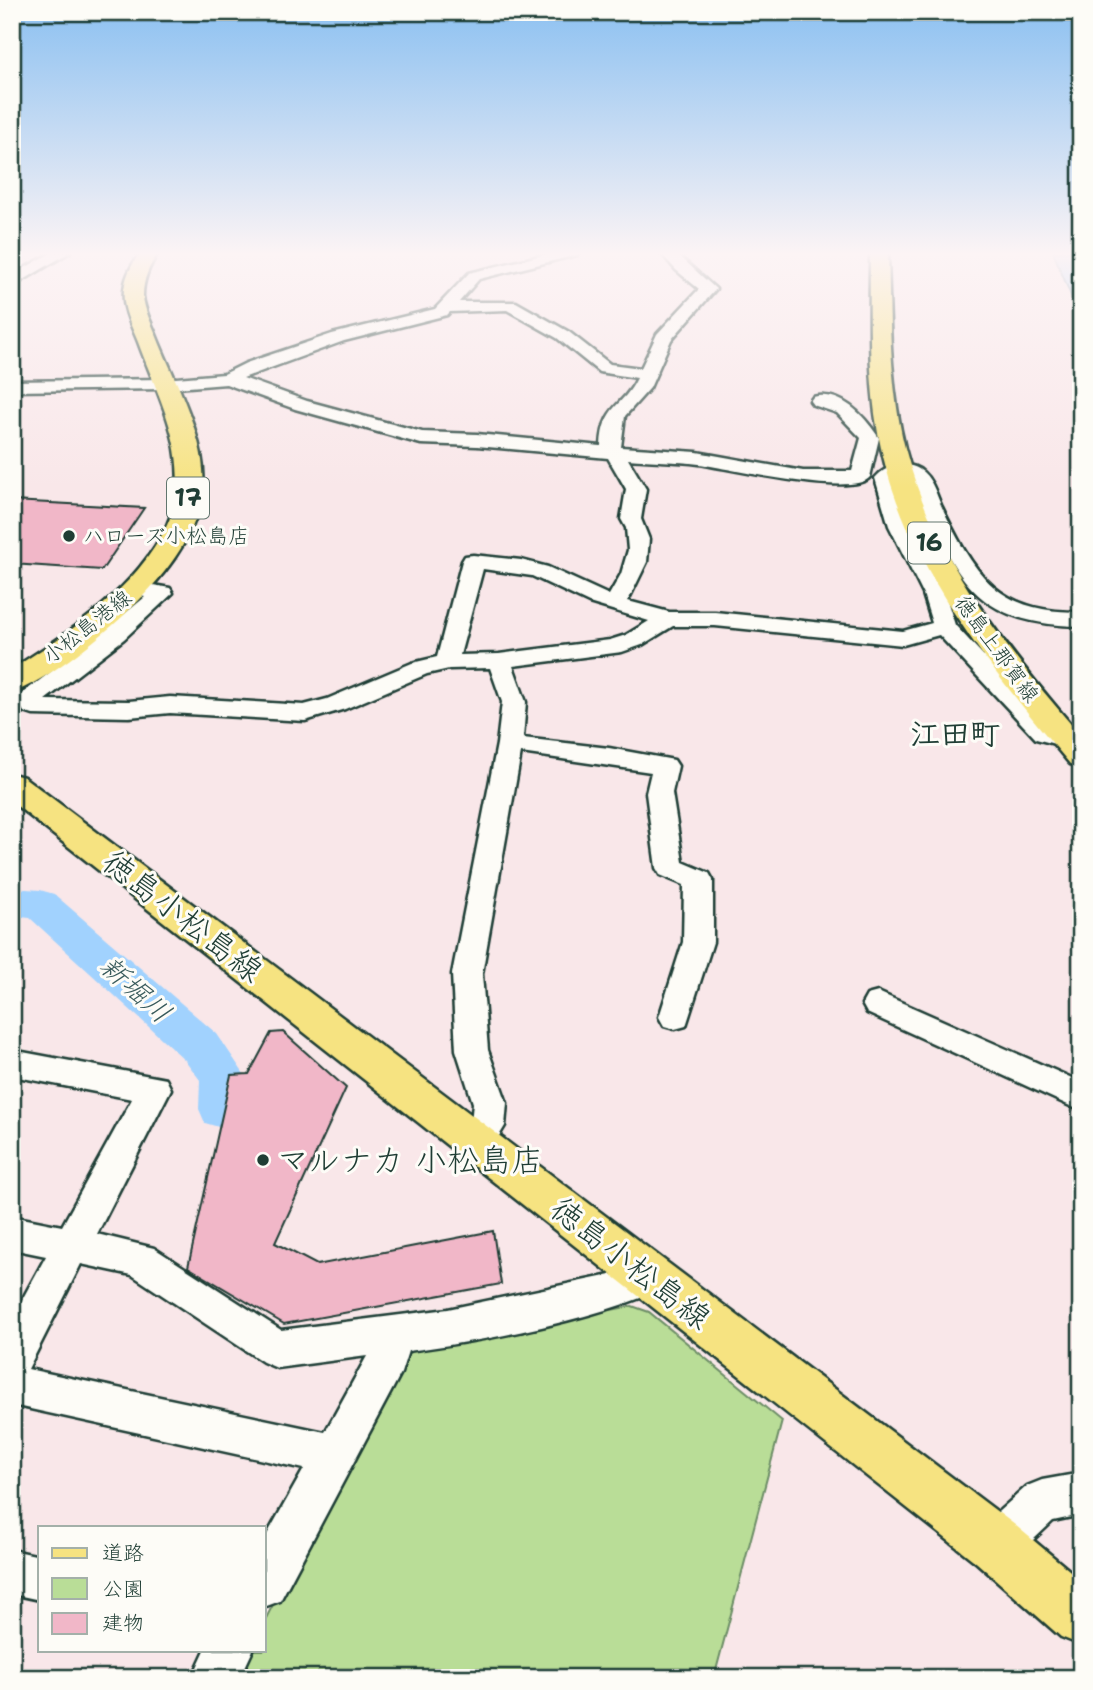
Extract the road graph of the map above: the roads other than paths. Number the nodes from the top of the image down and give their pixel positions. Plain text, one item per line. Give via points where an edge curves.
1 (144, 331) edge
2 (360, 331) edge
3 (555, 331) edge
4 (670, 331) edge
5 (880, 331) edge
6 (648, 374) junction
7 (228, 379) junction
8 (164, 384) junction
9 (12, 387) edge
10 (819, 401) dead end
11 (886, 405) junction
12 (870, 438) junction
13 (614, 453) junction
14 (897, 465) junction
15 (136, 589) junction
16 (615, 604) junction
17 (668, 619) junction
18 (1081, 619) edge
19 (944, 627) junction
20 (499, 661) junction
21 (449, 662) junction
22 (12, 683) edge
23 (510, 744) junction
24 (1073, 748) edge
25 (12, 785) edge
26 (878, 1004) dead end
27 (675, 1017) dead end
28 (12, 1063) edge
29 (1081, 1097) edge
30 (476, 1144) junction
31 (12, 1232) edge
32 (71, 1244) junction
33 (650, 1277) junction
34 (391, 1335) junction
35 (12, 1358) edge
36 (12, 1385) edge
37 (335, 1455) junction
38 (1081, 1494) edge
39 (996, 1544) junction
40 (12, 1572) edge
41 (38, 1578) edge
42 (266, 1581) edge
43 (1081, 1617) edge
44 (229, 1652) edge
45 (215, 1678) edge

1 - 8 main road, 小松島港線 / 17
2 - 7 street
3 - 6 street via 605,368
4 - 6 street
5 - 11 main road, 徳島上那賀線 / 16
6 - 13 street via 615,415 610,445
7 - 8 street
7 - 13 street via 301,405 421,438
8 - 9 street
8 - 15 main road, 小松島港線 / 17 via 188,448 192,478 186,512 163,555
10 - 12 street via 848,410
11 - 12 street via 870,407
11 - 14 main road, 徳島上那賀線 / 16
12 - 13 street via 860,477 803,477 697,458
12 - 14 street via 881,457
13 - 16 street via 636,489 631,519 641,539 627,585
14 - 18 street via 918,478 950,542 995,599 1026,612
14 - 19 street via 885,478 888,494 942,612
14 - 24 main road, 徳島上那賀線 / 16 via 952,588 1016,679
15 - 21 street via 162,593 82,663 32,695 33,707 170,705 305,713 420,668
15 - 22 main road, 小松島港線 / 17 via 60,652
16 - 17 street
16 - 21 street via 585,596 530,568 473,561
17 - 19 street via 903,638
17 - 20 street via 614,647
19 - 24 street via 1025,715 1045,733
20 - 21 street
20 - 23 street via 514,702
23 - 27 street via 665,766 659,793 670,868 699,880 698,942
23 - 30 street via 467,974 472,1050 490,1103 488,1126
25 - 30 main road, 徳島小松島線
26 - 29 street
28 - 32 street via 154,1089
30 - 33 main road, 徳島小松島線
31 - 32 street
32 - 34 street via 141,1260 277,1349
32 - 35 street
33 - 34 street via 616,1291
33 - 39 main road, 徳島小松島線
34 - 37 street via 387,1359
36 - 37 street
37 - 42 street
38 - 39 street via 1042,1501
39 - 43 main road, 徳島小松島線
40 - 41 street
44 - 45 street

